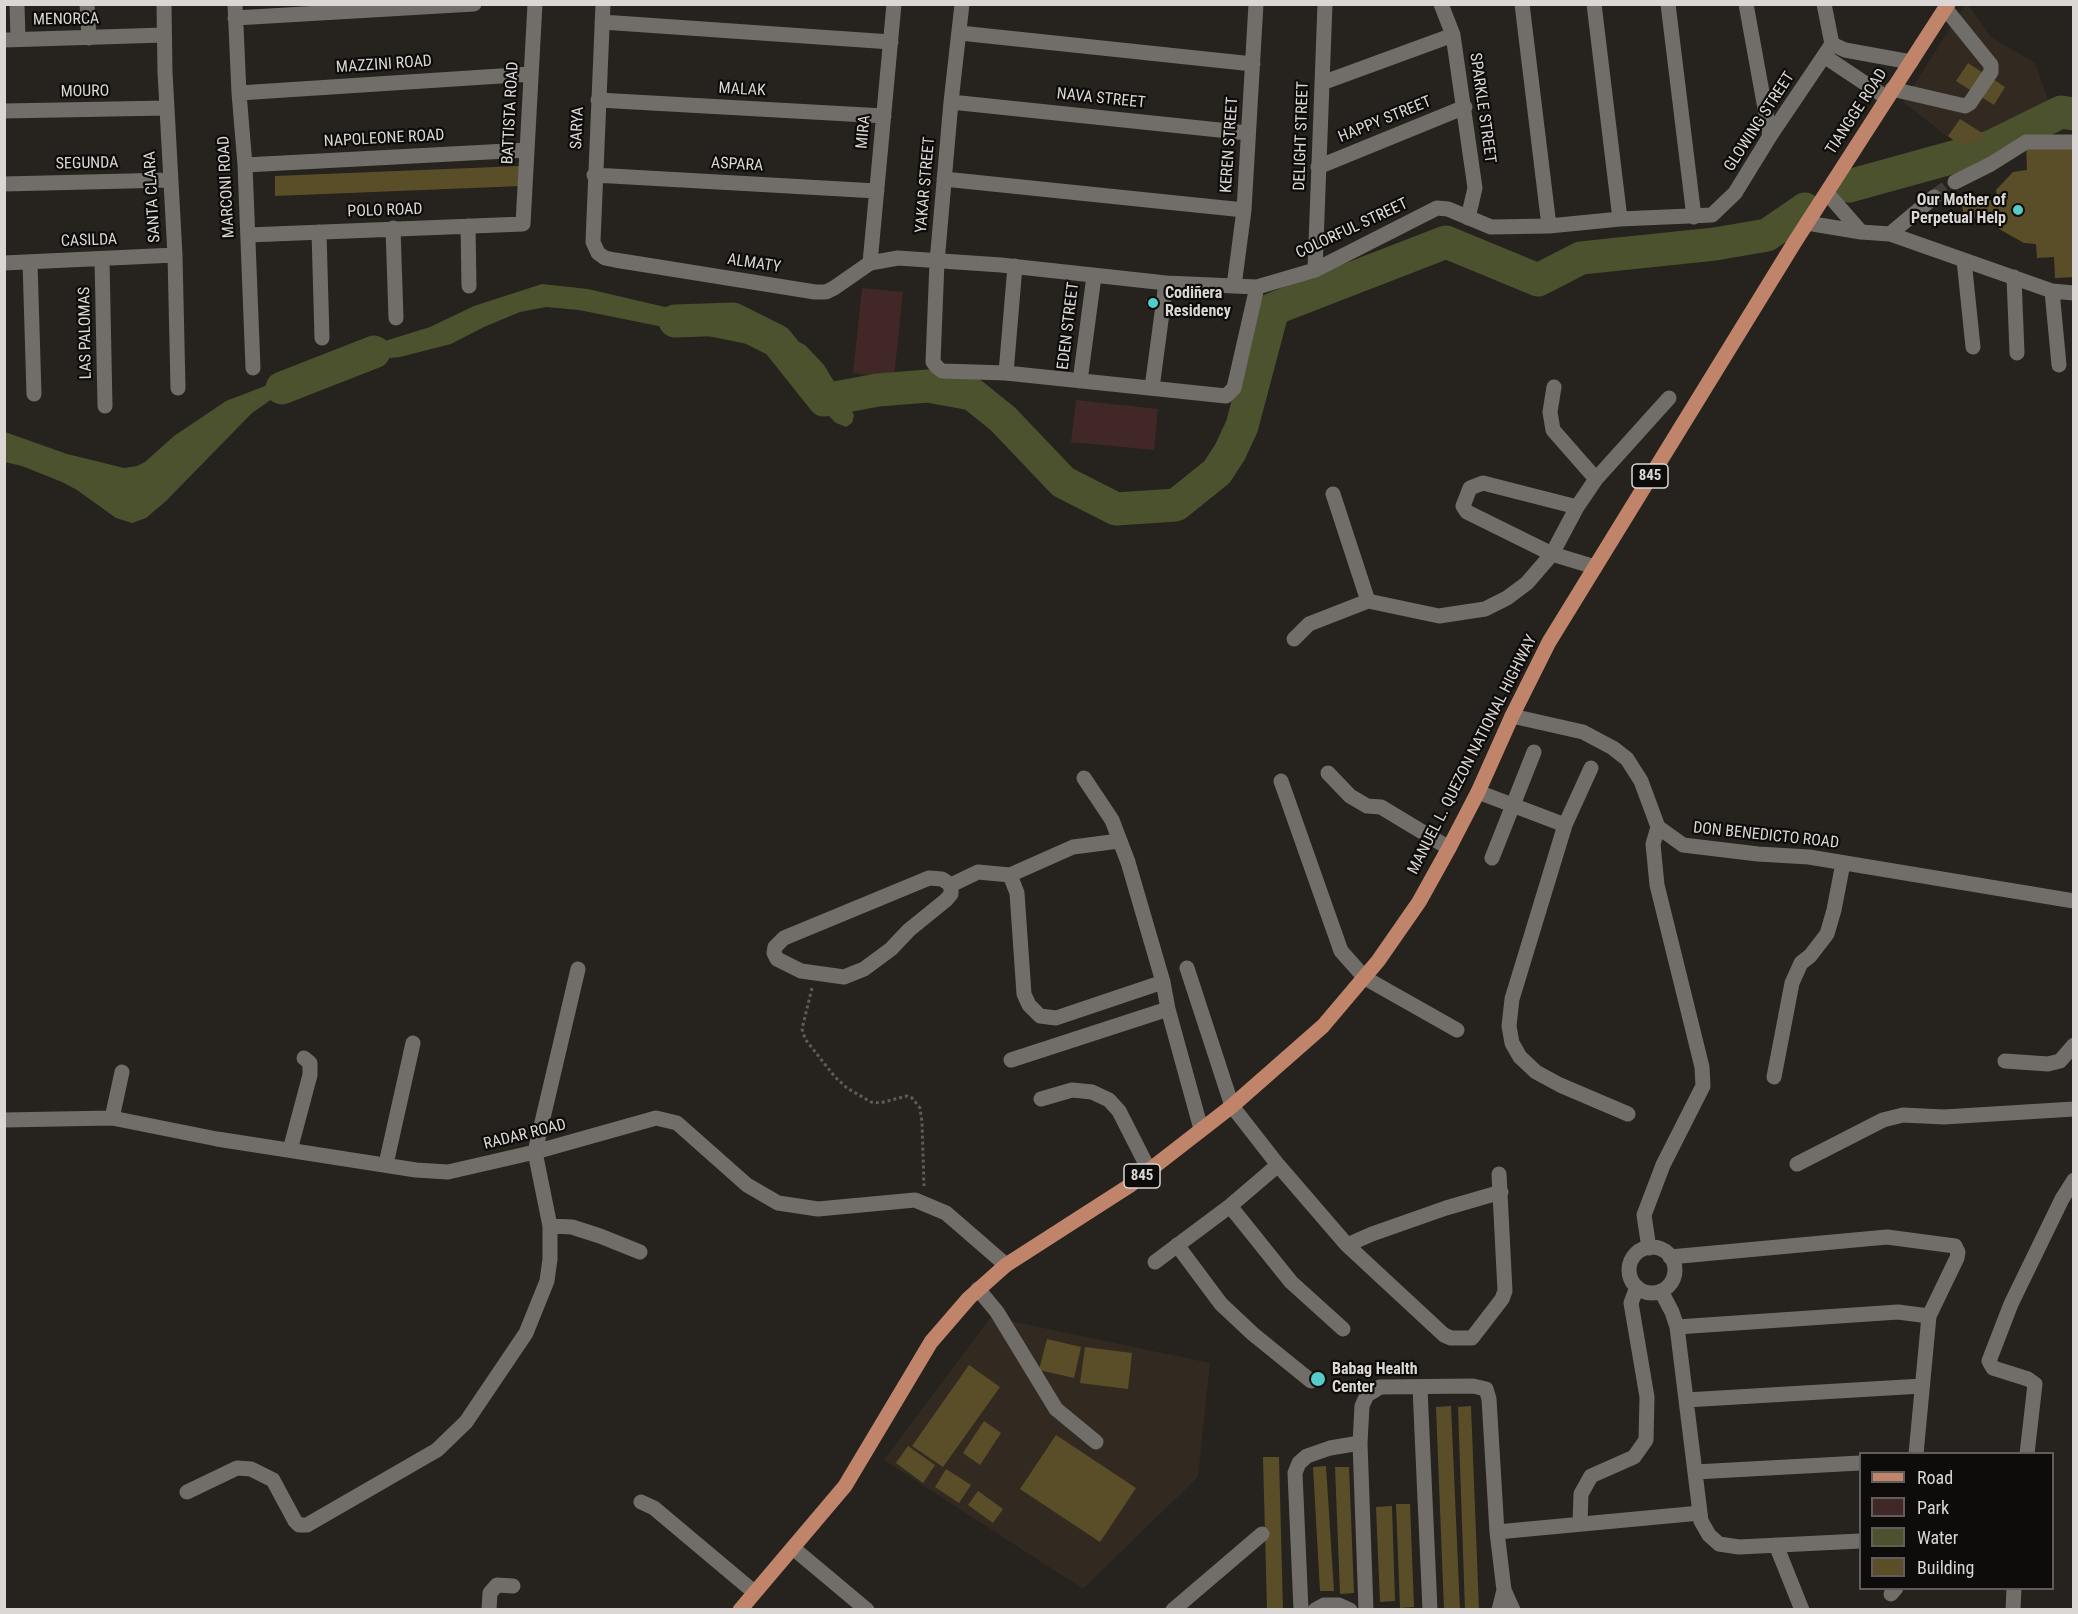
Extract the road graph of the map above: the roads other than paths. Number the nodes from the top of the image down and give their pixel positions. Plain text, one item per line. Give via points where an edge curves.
1 (17, 4) edge
2 (87, 4) edge
3 (164, 4) edge
4 (474, 4) edge
5 (535, 4) edge
6 (603, 4) edge
7 (894, 4) edge
8 (962, 4) edge
9 (1256, 4) edge
10 (1325, 4) edge
11 (1441, 4) edge
12 (1522, 4) edge
13 (1594, 4) edge
14 (1668, 4) edge
15 (1746, 4) edge
16 (1824, 4) edge
17 (463, 5) edge
18 (1947, 6) edge
19 (382, 7) edge
20 (310, 8) edge
21 (235, 11) edge
22 (602, 22) junction
23 (960, 33) junction
24 (164, 35) junction
25 (1453, 35) junction
26 (89, 38) junction
27 (11, 40) edge
28 (891, 42) junction
29 (1828, 50) junction
30 (1911, 62) junction
31 (1253, 64) junction
32 (531, 74) junction
33 (1322, 83) junction
34 (239, 93) junction
35 (1890, 94) junction
36 (598, 100) junction
37 (951, 102) junction
38 (1465, 107) junction
39 (166, 108) junction
40 (4, 111) edge
41 (884, 116) junction
42 (1248, 133) junction
43 (1770, 136) junction
44 (2073, 142) edge
45 (526, 150) junction
46 (245, 165) junction
47 (1318, 167) junction
48 (594, 175) junction
49 (170, 180) junction
50 (944, 180) junction
51 (1955, 182) tunnel mouth
52 (4, 184) edge
53 (877, 191) junction
54 (1827, 193) junction
55 (1934, 197) tunnel mouth
56 (1244, 210) junction
57 (1712, 215) joint
58 (1694, 217) junction
59 (1468, 218) junction
60 (1620, 219) junction
61 (1807, 223) junction
62 (523, 224) joint
63 (1549, 225) junction
64 (468, 226) junction
65 (393, 228) junction
66 (319, 232) junction
67 (1861, 232) junction
68 (1890, 234) junction
69 (248, 236) junction
70 (1796, 240) joint
71 (598, 253) joint
72 (175, 255) junction
73 (898, 258) joint
74 (102, 259) junction
75 (1964, 260) junction
76 (30, 262) junction
77 (937, 262) junction
78 (4, 263) edge
79 (870, 263) junction
80 (1015, 266) junction
81 (1315, 270) junction
82 (1094, 276) junction
83 (2014, 277) junction
84 (1166, 283) junction
85 (469, 286) dead end
86 (1234, 286) junction
87 (1257, 287) junction
88 (2052, 291) junction
89 (2073, 293) edge
90 (396, 318) dead end
91 (322, 338) dead end
92 (1973, 347) dead end
93 (2016, 353) dead end
94 (2059, 365) dead end
95 (253, 368) dead end
96 (1006, 373) junction
97 (1080, 381) junction
98 (1554, 387) dead end
99 (178, 388) dead end
100 (1152, 388) junction
101 (34, 394) dead end
102 (1669, 398) dead end
103 (105, 406) dead end
104 (1596, 479) junction
105 (1332, 494) dead end
106 (1577, 507) junction
107 (1552, 554) junction
108 (1595, 567) junction
109 (1368, 601) junction
110 (1294, 639) dead end
111 (1512, 716) junction
112 (1534, 752) dead end
113 (1591, 768) dead end
114 (1328, 773) dead end
115 (1084, 777) dead end
116 (1281, 781) dead end
117 (1478, 792) junction
118 (1513, 806) junction
119 (1565, 825) junction
120 (1658, 827) junction
121 (1119, 841) junction
122 (1449, 848) junction
123 (1492, 858) dead end
124 (1843, 863) junction
125 (1010, 875) junction
126 (951, 885) junction
127 (2073, 901) edge
128 (1187, 968) dead end
129 (578, 969) dead end
130 (1365, 978) junction
131 (1163, 982) junction
132 (1168, 1009) junction
133 (1457, 1030) dead end
134 (412, 1043) dead end
135 (2073, 1045) edge
136 (304, 1058) dead end
137 (1011, 1060) dead end
138 (2006, 1061) dead end
139 (122, 1072) dead end
140 (1774, 1077) dead end
141 (1041, 1099) dead end
142 (1232, 1106) junction
143 (2073, 1108) edge
144 (1628, 1114) dead end
145 (112, 1118) junction
146 (4, 1120) edge
147 (1201, 1129) junction
148 (290, 1150) junction
149 (536, 1152) junction
150 (386, 1164) junction
151 (1797, 1164) dead end
152 (1278, 1166) junction
153 (1149, 1170) junction
154 (1499, 1174) dead end
155 (2073, 1180) edge
156 (1501, 1192) junction
157 (1230, 1206) junction
158 (550, 1226) junction
159 (1177, 1245) junction
160 (1347, 1245) junction
161 (1649, 1248) junction
162 (640, 1252) dead end
163 (1670, 1257) junction
164 (1155, 1262) dead end
165 (1006, 1265) junction
166 (1637, 1287) junction
167 (978, 1289) junction
168 (1661, 1291) junction
169 (1929, 1316) junction
170 (1677, 1327) junction
171 (1344, 1329) dead end
172 (1311, 1381) dead end
173 (1922, 1386) junction
174 (1420, 1388) junction
175 (1686, 1400) junction
176 (1096, 1442) dead end
177 (1359, 1443) junction
178 (1916, 1452) edge
179 (2026, 1452) edge
180 (1859, 1463) edge
181 (1695, 1472) junction
182 (187, 1492) dead end
183 (641, 1502) dead end
184 (1700, 1513) junction
185 (1580, 1524) junction
186 (1497, 1532) junction
187 (1262, 1534) dead end
188 (1859, 1541) edge
189 (1776, 1545) junction
190 (793, 1548) junction
191 (513, 1586) dead end
192 (1504, 1590) junction
193 (2014, 1590) edge
194 (754, 1592) junction
195 (489, 1610) edge
196 (740, 1610) edge
197 (867, 1610) edge
198 (1173, 1610) edge
199 (1301, 1610) edge
200 (1315, 1610) edge
201 (1350, 1610) edge
202 (1366, 1610) edge
203 (1430, 1610) edge
204 (1499, 1610) edge
205 (1512, 1610) edge
206 (1802, 1610) edge
207 (2013, 1610) edge

1 - 27 street
2 - 26 street
3 - 24 street, SANTA CLARA
4 - 17 street
5 - 32 street, BATTISTA ROAD
6 - 22 street, SARYA
7 - 28 street, MIRA
8 - 23 street, YAKAR STREET
9 - 31 street, KEREN STREET
10 - 33 street, DELIGHT STREET
11 - 25 street, SPARKLE STREET
12 - 63 street
13 - 60 street
14 - 58 street
15 - 43 street
16 - 29 street
17 - 19 street
18 - 30 main road, TIANGGE ROAD / 845
18 - 35 street via 1991,65 1991,72 1965,106
19 - 20 street
20 - 21 street
21 - 34 street, MARCONI ROAD
22 - 28 street
22 - 36 street, SARYA
23 - 31 street
23 - 37 street, YAKAR STREET
24 - 26 street, MENORCA
24 - 39 street, SANTA CLARA
25 - 33 street
25 - 38 street, SPARKLE STREET
26 - 27 street, MENORCA
28 - 41 street, MIRA
29 - 30 street
29 - 35 street
29 - 43 street, GLOWING STREET
30 - 35 main road, TIANGGE ROAD / 845
31 - 42 street, KEREN STREET
32 - 34 street, MAZZINI ROAD
32 - 45 street, BATTISTA ROAD
33 - 47 street, DELIGHT STREET
34 - 46 street, MARCONI ROAD
35 - 54 main road, TIANGGE ROAD / 845
36 - 41 street, MALAK
36 - 48 street, SARYA
37 - 42 street, NAVA STREET
37 - 50 street, YAKAR STREET
38 - 47 street, HAPPY STREET
38 - 59 street, SPARKLE STREET via 1475,188
39 - 40 street, MOURO
39 - 49 street, SANTA CLARA
41 - 53 street, MIRA
42 - 56 street, KEREN STREET
43 - 57 street, GLOWING STREET via 1736,193
44 - 51 street via 2026,142
45 - 46 street, NAPOLEONE ROAD
45 - 62 street, BATTISTA ROAD
46 - 69 street, MARCONI ROAD
47 - 81 street, DELIGHT STREET
48 - 53 street, ASPARA
48 - 71 street, SARYA via 593,242
49 - 52 street, SEGUNDA
49 - 72 street, SANTA CLARA
50 - 56 street
50 - 77 street, YAKAR STREET
53 - 79 street, MIRA
54 - 61 main road, TIANGGE ROAD / 845
54 - 67 street
55 - 68 street
56 - 86 street, KEREN STREET
57 - 58 street, COLORFUL STREET
58 - 60 street, COLORFUL STREET
59 - 63 street, COLORFUL STREET via 1491,227
59 - 81 street, COLORFUL STREET via 1437,208
60 - 63 street, COLORFUL STREET
61 - 67 street
61 - 70 main road, TIANGGE ROAD / 845
62 - 64 street, POLO ROAD
64 - 65 street, POLO ROAD
64 - 85 street
65 - 66 street, POLO ROAD
65 - 90 street
66 - 69 street, POLO ROAD
66 - 91 street
67 - 68 street
68 - 75 street
69 - 95 street, MARCONI ROAD
70 - 108 main road, MANUEL L. QUEZON NATIONAL HIGHWAY / 845
71 - 79 street, ALMATY via 615,260 815,292 834,288
72 - 74 street, CASILDA
72 - 99 street, SANTA CLARA
73 - 77 street, COLORFUL STREET
73 - 79 street, ALMATY
74 - 76 street, CASILDA
74 - 103 street, LAS PALOMAS
75 - 83 street
75 - 92 street
76 - 78 street, CASILDA
76 - 101 street
77 - 80 street, COLORFUL STREET
77 - 96 street, YAKAR STREET via 933,362 942,371
80 - 82 street, COLORFUL STREET
80 - 96 street
81 - 87 street, COLORFUL STREET
82 - 84 street, COLORFUL STREET
82 - 97 street, EDEN STREET
83 - 88 street
83 - 93 street
84 - 86 street, COLORFUL STREET
84 - 100 street
86 - 87 street, COLORFUL STREET
87 - 100 street via 1230,393 1226,396
88 - 89 street
88 - 94 street
96 - 97 street
97 - 100 street
98 - 104 street via 1550,412 1553,430
102 - 104 street
104 - 106 street
105 - 109 street
106 - 107 street
106 - 107 street via 1483,483 1470,488 1463,506 1467,512
107 - 108 street
107 - 109 street via 1527,583 1485,609 1439,616
108 - 111 main road, MANUEL L. QUEZON NATIONAL HIGHWAY / 845 via 1549,642
109 - 110 street via 1309,624
111 - 117 main road, MANUEL L. QUEZON NATIONAL HIGHWAY / 845
111 - 120 street via 1583,732 1613,748 1627,759 1641,781
112 - 118 street
113 - 119 street
114 - 122 street via 1350,796 1367,806 1381,807
115 - 121 street via 1112,820
116 - 130 street via 1341,951
117 - 118 street
117 - 122 main road, MANUEL L. QUEZON NATIONAL HIGHWAY / 845
118 - 119 street
118 - 123 street
119 - 144 street via 1512,999 1512,1043 1536,1072
120 - 124 street, DON BENEDICTO ROAD via 1683,845
120 - 161 street via 1653,844 1657,885 1702,1067 1702,1086 1663,1165 1644,1215
121 - 125 street via 1073,847
121 - 131 street
122 - 130 main road, MANUEL L. QUEZON NATIONAL HIGHWAY / 845 via 1419,902
124 - 127 street, DON BENEDICTO ROAD
124 - 140 street via 1827,934 1801,963 1792,983
125 - 126 street via 978,872
125 - 131 street via 1017,893 1024,994 1040,1016 1056,1018
126 - 126 street via 929,878 784,938 774,954 801,971 844,978 891,949 946,900
128 - 142 street
129 - 149 street
130 - 133 street
130 - 142 main road, MANUEL L. QUEZON NATIONAL HIGHWAY / 845 via 1323,1026
131 - 132 street
132 - 137 street
132 - 147 street
134 - 150 street
135 - 138 street via 2060,1061 2048,1064
136 - 148 street via 309,1063 310,1075
139 - 145 street
141 - 153 street via 1072,1090 1092,1092 1109,1100 1119,1111
142 - 147 main road, MANUEL L. QUEZON NATIONAL HIGHWAY / 845
142 - 152 street
143 - 151 street via 1944,1117 1903,1115 1883,1120
145 - 146 street, RADAR ROAD
145 - 148 street, RADAR ROAD
147 - 153 main road, MANUEL L. QUEZON NATIONAL HIGHWAY / 845
148 - 150 street, RADAR ROAD
149 - 150 street, RADAR ROAD via 448,1173
149 - 158 street
149 - 165 street, RADAR ROAD via 656,1118 677,1123 747,1185 778,1203 818,1209 915,1200 946,1213
152 - 157 street
152 - 160 street
153 - 165 main road, MANUEL L. QUEZON NATIONAL HIGHWAY / 845
154 - 156 street
155 - 179 street via 2011,1304 1989,1361 1993,1368 2035,1384
156 - 160 street
156 - 160 street via 1505,1291 1472,1338 1444,1335
157 - 159 street
157 - 171 street via 1291,1282
158 - 162 street via 572,1227
158 - 182 street via 547,1281 526,1333 466,1422 437,1450 307,1525 295,1521 273,1480 252,1469 237,1468
159 - 164 street
159 - 172 street via 1221,1304
161 - 163 street via 1658,1248
161 - 166 street via 1638,1252 1630,1263 1630,1276
163 - 168 street via 1675,1273
163 - 169 street via 1887,1237 1955,1246 1958,1258
165 - 167 main road, MANUEL L. QUEZON NATIONAL HIGHWAY / 845
166 - 168 street
166 - 185 street via 1631,1303 1647,1397 1646,1440 1634,1457 1591,1476 1581,1494
167 - 176 street via 997,1312 1056,1410
167 - 190 main road, MANUEL L. QUEZON NATIONAL HIGHWAY / 845 via 931,1342 845,1486
168 - 170 street
169 - 170 street via 1898,1312
169 - 173 street
170 - 175 street
173 - 175 street
173 - 178 street
174 - 177 street via 1380,1388 1367,1395 1362,1406
174 - 186 street via 1486,1389
174 - 203 street
175 - 181 street
177 - 199 street via 1307,1456 1295,1473
177 - 202 street
180 - 181 street
181 - 184 street
183 - 194 street via 654,1508
184 - 185 street
184 - 189 street via 1708,1535 1719,1544
185 - 186 street
186 - 192 street
187 - 198 street
188 - 189 street
189 - 206 street
190 - 194 main road, MANUEL L. QUEZON NATIONAL HIGHWAY / 845
190 - 197 street
191 - 195 street via 497,1585 490,1593
192 - 204 street
192 - 205 street
193 - 207 street
194 - 196 main road, MANUEL L. QUEZON NATIONAL HIGHWAY / 845
200 - 201 street via 1324,1605 1339,1605

